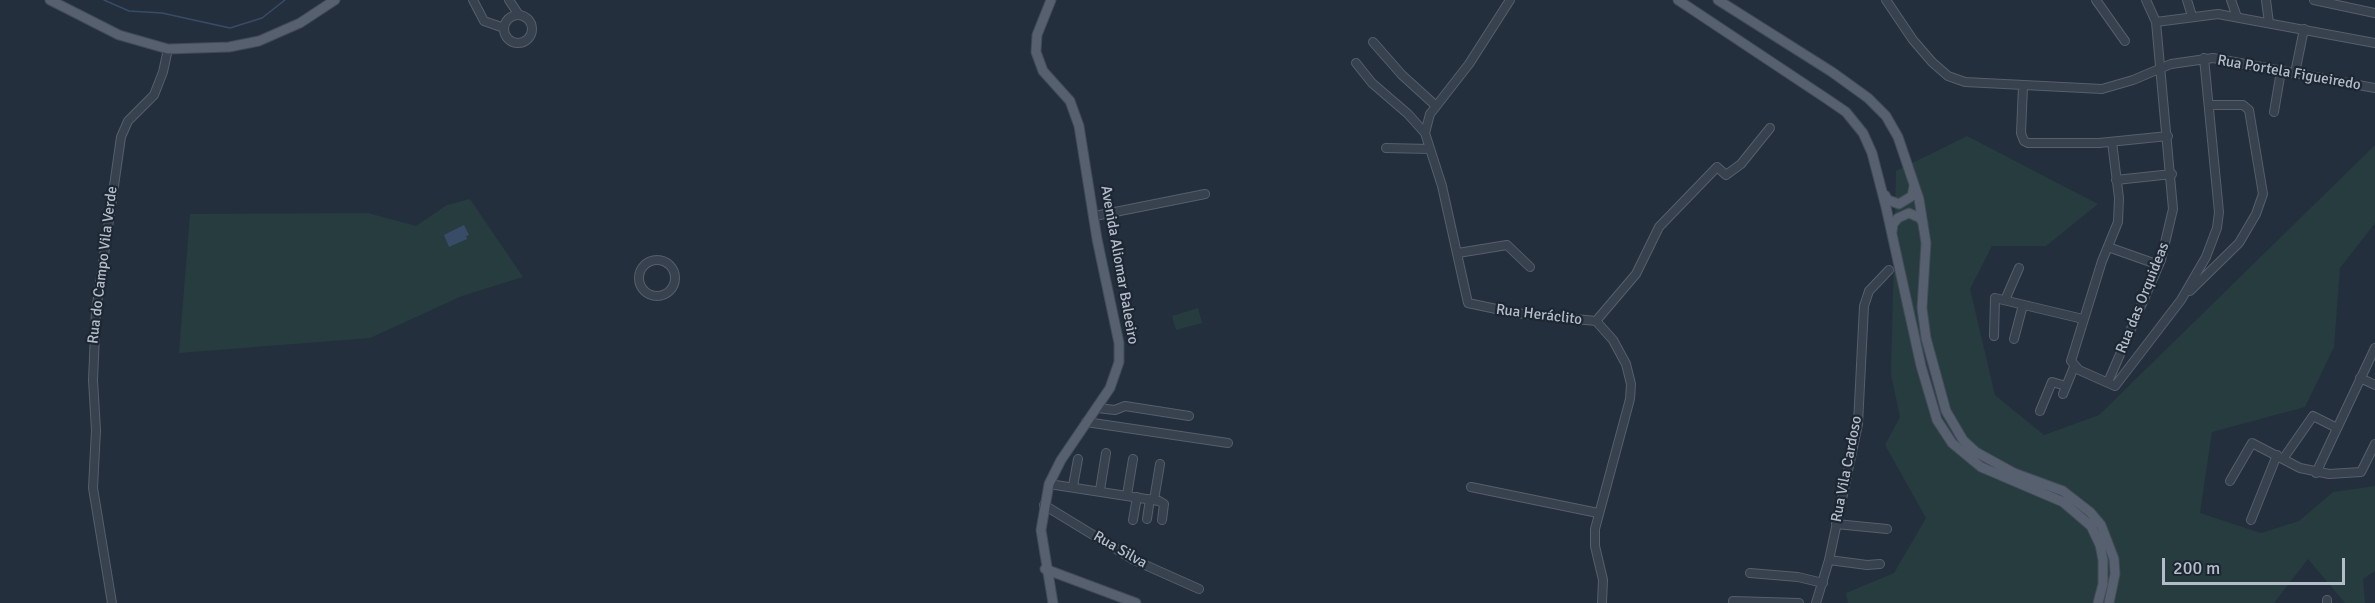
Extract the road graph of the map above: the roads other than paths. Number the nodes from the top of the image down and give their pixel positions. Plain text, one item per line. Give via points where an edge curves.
1 (50, 0) edge
2 (335, 0) edge
3 (508, 0) edge
4 (1051, 0) edge
5 (1510, 0) edge
6 (1678, 0) edge
7 (1718, 0) edge
8 (1886, 0) edge
9 (2096, 0) edge
10 (2146, 0) edge
11 (2187, 0) edge
12 (2231, 0) edge
13 (2266, 0) edge
14 (2314, 0) edge
15 (477, 2) edge
16 (2375, 13) edge
17 (519, 15) junction
18 (2192, 16) junction
19 (2237, 17) junction
20 (2156, 22) junction
21 (2269, 23) junction
22 (504, 28) junction
23 (2304, 29) junction
24 (2124, 41) dead end
25 (1373, 42) dead end
26 (2375, 43) edge
27 (168, 48) junction
28 (2204, 58) junction
29 (1356, 63) dead end
30 (2162, 68) junction
31 (2281, 71) junction
32 (2295, 74) junction
33 (2023, 86) junction
34 (2375, 88) edge
35 (1435, 105) junction
36 (2209, 105) junction
37 (2274, 111) dead end
38 (1770, 128) dead end
39 (1425, 133) junction
40 (2168, 136) junction
41 (2112, 142) junction
42 (1386, 148) dead end
43 (1430, 149) junction
44 (2172, 174) junction
45 (1914, 179) junction
46 (2116, 180) junction
47 (1881, 188) junction
48 (1206, 194) dead end
49 (1095, 216) junction
50 (1926, 234) junction
51 (1892, 236) junction
52 (2108, 247) junction
53 (1458, 253) junction
54 (2159, 265) junction
55 (1530, 267) dead end
56 (2019, 268) dead end
57 (1889, 270) dead end
58 (644, 291) joint
59 (2004, 300) junction
60 (2181, 300) junction
61 (2023, 304) junction
62 (2082, 319) junction
63 (1596, 321) junction
64 (1994, 336) dead end
65 (2014, 339) dead end
66 (2375, 348) edge
67 (2074, 367) junction
68 (2360, 378) junction
69 (2108, 382) junction
70 (2375, 385) edge
71 (1096, 408) junction
72 (2040, 411) dead end
73 (1189, 416) dead end
74 (1086, 422) junction
75 (2337, 428) junction
76 (1228, 443) dead end
77 (2375, 444) edge
78 (1106, 453) dead end
79 (2280, 457) junction
80 (1078, 459) dead end
81 (1133, 459) dead end
82 (1160, 464) dead end
83 (2316, 473) junction
84 (2230, 481) dead end
85 (1049, 484) junction
86 (1073, 486) junction
87 (1471, 487) dead end
88 (1100, 490) junction
89 (1127, 495) junction
90 (1137, 497) junction
91 (1152, 499) junction
92 (1044, 505) junction
93 (1598, 513) junction
94 (1147, 519) dead end
95 (1133, 520) dead end
96 (1162, 520) dead end
97 (2251, 520) dead end
98 (1836, 524) junction
99 (1887, 529) dead end
100 (1829, 560) junction
101 (1880, 564) dead end
102 (1046, 569) junction
103 (1750, 573) dead end
104 (1823, 583) junction
105 (1200, 588) dead end
106 (1733, 601) dead end
107 (112, 603) edge
108 (1053, 603) edge
109 (1136, 603) edge
110 (1602, 603) edge
111 (1799, 603) edge
112 (1816, 603) edge
113 (2098, 603) edge
114 (2109, 603) edge

1 - 27 main road via 118,35
2 - 27 main road via 315,15 259,41 229,47
3 - 17 street
4 - 49 main road, Avenida Aliomar Baleeiro via 1037,35 1036,52 1043,71 1075,112
5 - 35 street via 1468,64
6 - 47 main road via 1846,112 1863,133
7 - 45 main road via 1868,98 1886,116 1898,137
8 - 33 street, Rua Portela Figueiredo via 1918,46 1948,76 1965,82
9 - 24 street
10 - 20 street, Rua das Orquideas
11 - 18 street
12 - 19 street
13 - 21 street
14 - 16 street
15 - 22 street via 478,15 486,24
17 - 22 street via 510,17
17 - 22 street via 531,25 526,40 509,40
18 - 19 street
18 - 20 street
19 - 21 street
20 - 30 street, Rua das Orquideas
21 - 23 street
23 - 26 street
23 - 32 street
25 - 35 street
27 - 107 street, Rua do Campo Vila Verde via 154,95 128,121 121,137 96,311 93,488
28 - 30 street, Rua Portela Figueiredo
28 - 31 street, Rua Portela Figueiredo
28 - 36 street
29 - 39 street
30 - 33 street, Rua Portela Figueiredo via 2111,88
30 - 40 street, Rua das Orquideas
31 - 32 street, Rua Portela Figueiredo
31 - 37 street
32 - 34 street, Rua Portela Figueiredo
33 - 41 street via 2024,141
35 - 39 street
36 - 60 street via 2219,219 2206,257
36 - 60 street via 2242,105 2248,110 2263,194 2239,243
38 - 63 street via 1733,170 1726,175 1717,167 1654,234 1636,274
39 - 43 street, Rua Heráclito
40 - 41 street
40 - 44 street, Rua das Orquideas
41 - 46 street
42 - 43 street
43 - 53 street, Rua Heráclito
44 - 46 street
44 - 54 street, Rua das Orquideas via 2172,218
45 - 47 main road via 1912,196 1899,204 1888,200
45 - 50 main road
46 - 52 street via 2118,222
47 - 51 main road
48 - 49 street
49 - 71 main road, Avenida Aliomar Baleeiro via 1119,343 1114,377
50 - 51 main road via 1920,218 1909,213 1893,224
50 - 114 main road via 1922,308 1946,411 1963,440 1976,452 2014,473 2063,491 2090,512 2101,525 2114,559
51 - 113 main road via 1937,420 1952,443 1981,467 2063,502 2091,526 2103,560
52 - 54 street
52 - 62 street
53 - 55 street via 1507,245
53 - 63 street, Rua Heráclito via 1466,300 1471,305 1539,317
54 - 69 street, Rua das Orquideas
56 - 59 street
57 - 98 street, Rua Vila Cardoso via 1869,291 1864,306 1858,424
58 - 58 street via 654,296 669,291 674,282 669,265 658,260 642,267 639,277
59 - 61 street
59 - 64 street via 1995,298
60 - 69 street via 2117,385
61 - 62 street
61 - 65 street
62 - 67 street via 2071,361
63 - 93 street, Rua Heráclito via 1620,352 1631,390
66 - 68 street
67 - 69 street
67 - 72 street via 2065,390 2052,382
68 - 70 street
68 - 75 street
71 - 73 street via 1115,410 1125,406
71 - 74 main road, Avenida Aliomar Baleeiro
74 - 76 street
74 - 85 main road, Avenida Aliomar Baleeiro
75 - 79 street via 2313,416
75 - 83 street
77 - 83 street via 2361,472
78 - 88 street
79 - 83 street
79 - 84 street via 2252,443
79 - 97 street
80 - 86 street
81 - 89 street
82 - 91 street
85 - 86 street
85 - 92 main road, Avenida Aliomar Baleeiro
86 - 88 street
87 - 93 street
88 - 89 street
89 - 90 street
90 - 91 street
90 - 95 street
91 - 94 street
91 - 96 street via 1164,504
92 - 102 main road, Avenida Aliomar Baleeiro via 1041,530
92 - 105 street, Rua Silva via 1134,560
93 - 110 street, Rua Heráclito via 1594,538 1603,580
98 - 99 street
98 - 100 street, Rua Vila Cardoso
100 - 101 street
100 - 104 street, Rua Vila Cardoso
102 - 108 main road, Avenida Aliomar Baleeiro
102 - 109 main road
103 - 104 street
104 - 112 street, Rua Vila Cardoso
106 - 111 street

